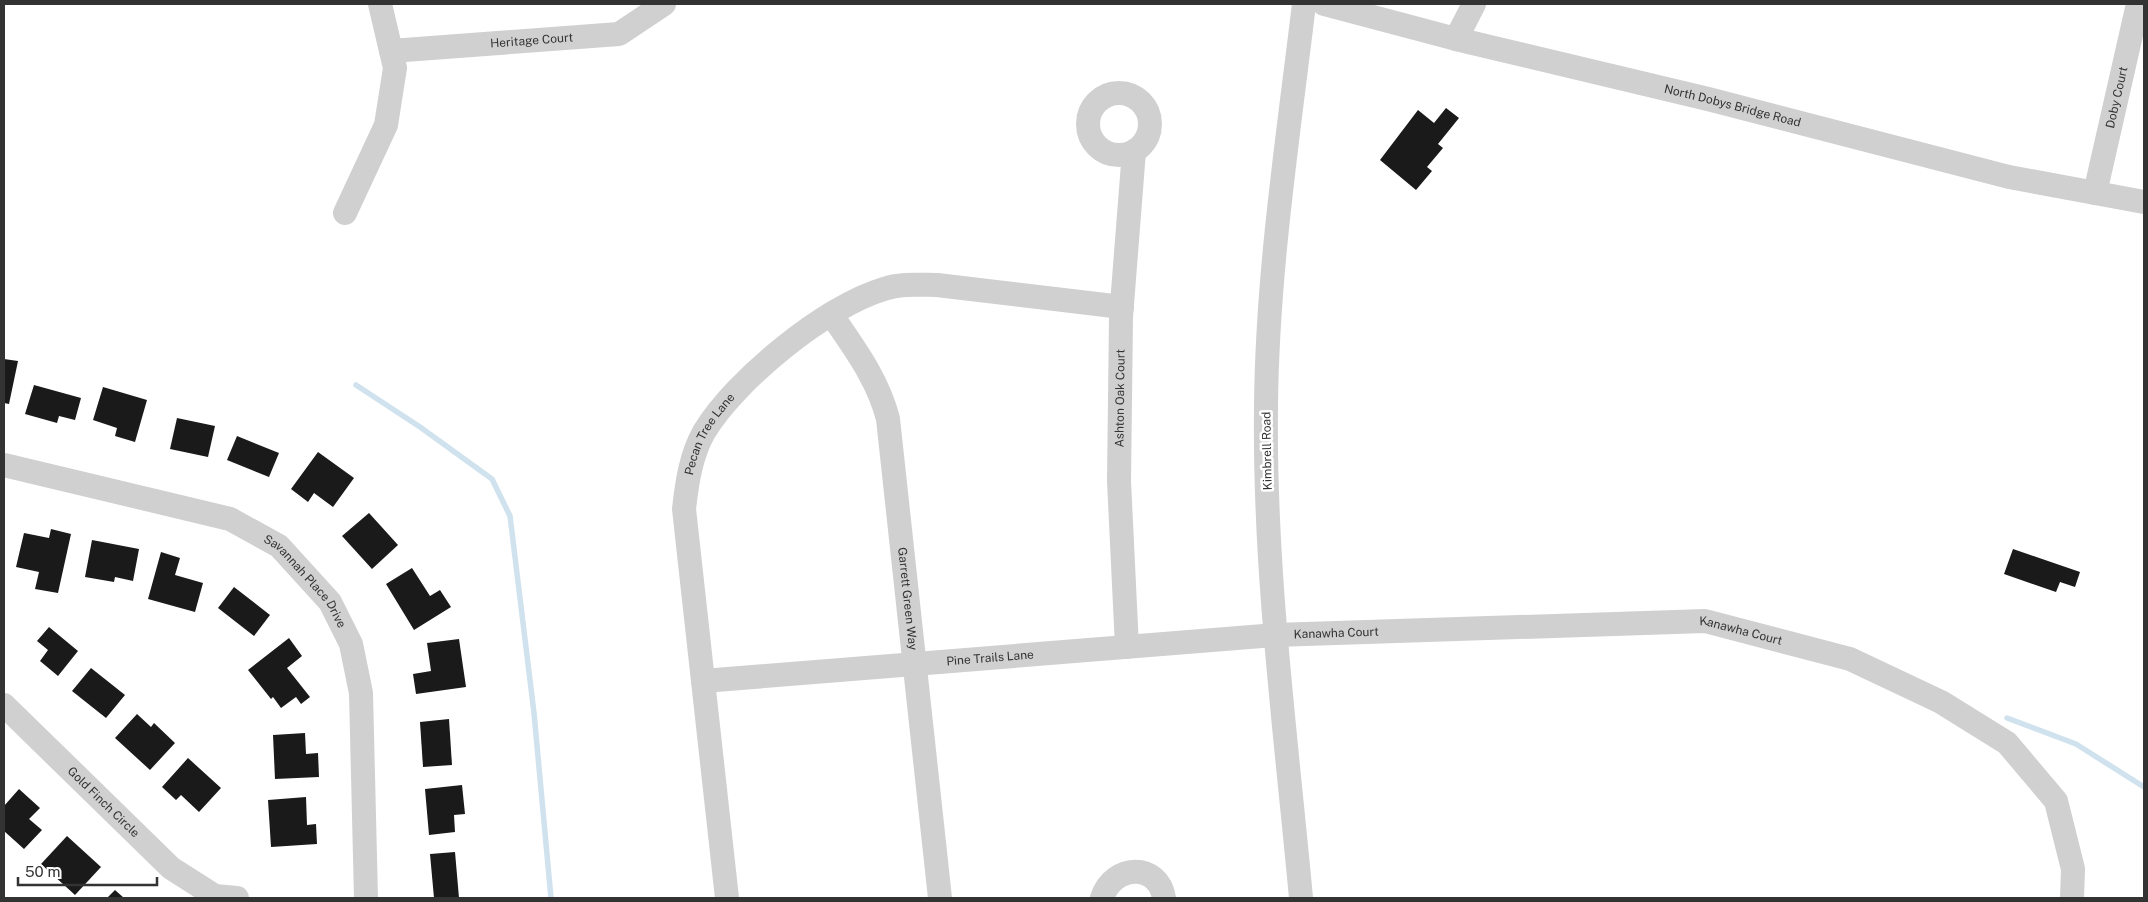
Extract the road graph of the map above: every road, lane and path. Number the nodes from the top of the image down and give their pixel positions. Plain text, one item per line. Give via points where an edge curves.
1 (380, 4) edge
2 (664, 4) edge
3 (1304, 4) edge
4 (1324, 4) edge
5 (1474, 4) edge
6 (2138, 4) edge
7 (1456, 38) junction
8 (391, 51) junction
9 (1134, 151) dead end
10 (2095, 193) junction
11 (2144, 202) edge
12 (345, 213) dead end
13 (1122, 307) junction
14 (831, 314) junction
15 (4, 465) edge
16 (1275, 635) junction
17 (1127, 647) junction
18 (916, 664) junction
19 (703, 681) junction
20 (4, 705) edge
21 (237, 898) edge
22 (366, 898) edge
23 (727, 898) edge
24 (940, 898) edge
25 (1102, 898) edge
26 (1164, 898) edge
27 (1301, 898) edge
28 (2072, 898) edge

1 - 8 street
2 - 8 street, Heritage Court via 619,34
3 - 16 street, Kimbrell Road via 1269,316 1266,409
4 - 7 street, North Dobys Bridge Road
5 - 7 street
6 - 10 street, Doby Court
7 - 10 street, North Dobys Bridge Road via 1708,99 2009,178
8 - 12 street via 395,68 386,125
9 - 13 street, Ashton Oak Court
10 - 11 street, North Dobys Bridge Road
13 - 14 street, Pecan Tree Lane via 909,284 858,298
13 - 17 street, Ashton Oak Court via 1119,481
14 - 18 street, Garrett Green Way via 874,379 887,412
14 - 19 street, Pecan Tree Lane via 790,343 740,386 718,411 693,454 684,509
15 - 22 street, Savannah Place Drive via 230,519 279,546 330,602 351,644 361,693
16 - 17 street, Pine Trails Lane
16 - 27 street, Kimbrell Road
16 - 28 street, Kanawha Court via 1705,622 1850,659 1941,702 2007,743 2056,801 2073,869
17 - 18 street, Pine Trails Lane
18 - 19 street, Pine Trails Lane
18 - 24 street, Garrett Green Way
19 - 23 street, Pecan Tree Lane
20 - 21 street, Gold Finch Circle via 171,868 216,896
25 - 26 street via 1111,881 1129,872 1150,876

